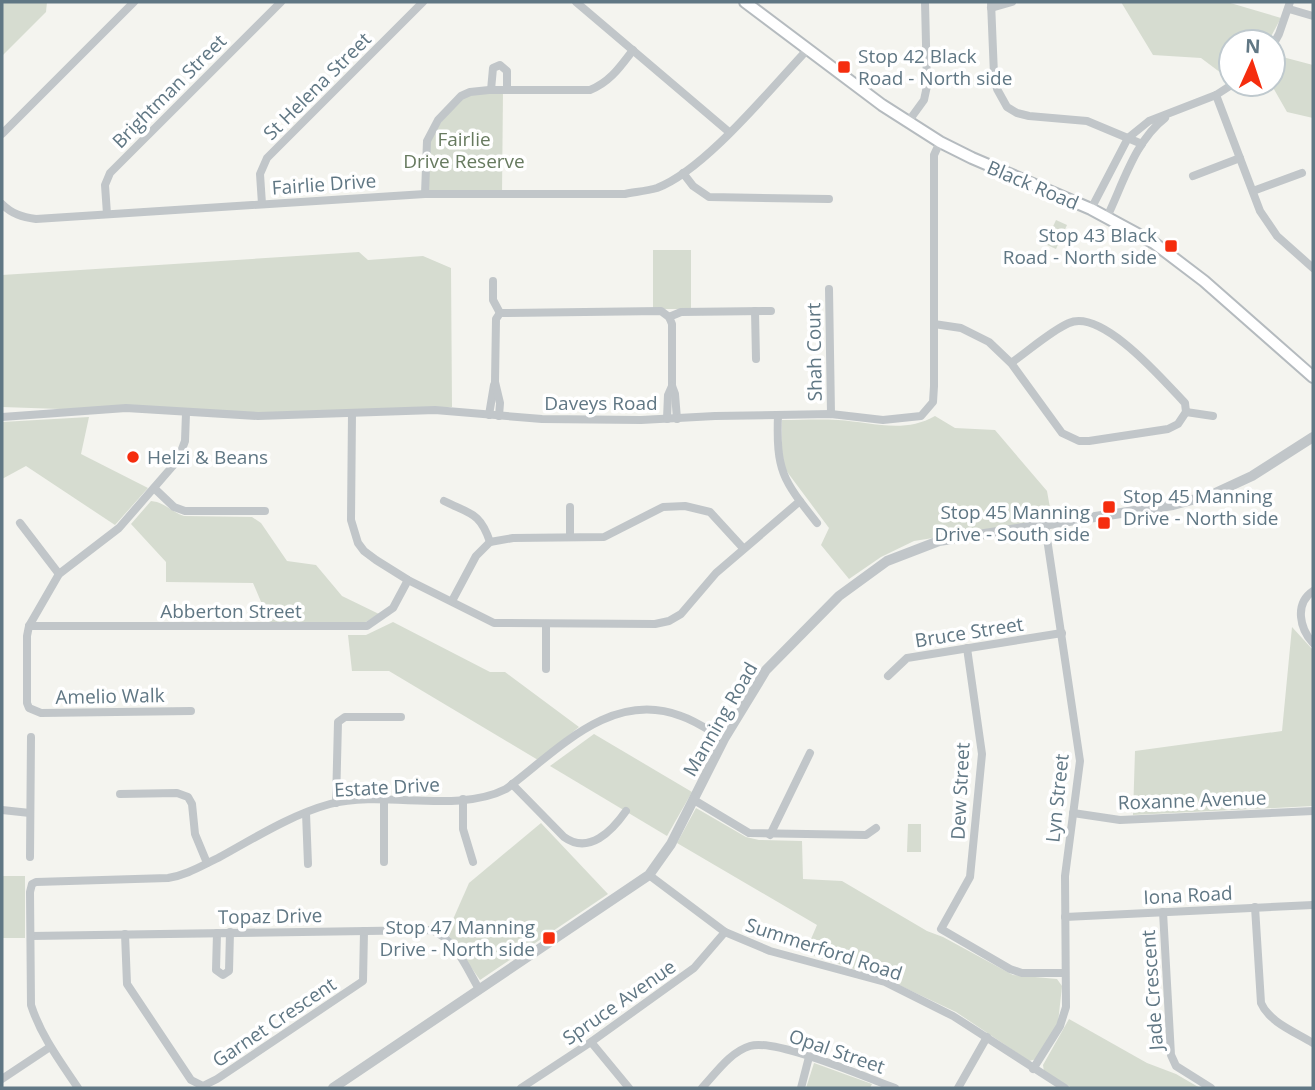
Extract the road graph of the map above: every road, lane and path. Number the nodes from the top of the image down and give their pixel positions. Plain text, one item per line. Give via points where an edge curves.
1 (134, 2) edge
2 (281, 2) edge
3 (423, 2) edge
4 (576, 2) edge
5 (745, 2) edge
6 (925, 2) edge
7 (1012, 2) edge
8 (991, 5) edge
9 (1290, 5) edge
10 (1313, 16) edge
11 (1280, 28) edge
12 (808, 49) junction
13 (633, 50) junction
14 (491, 90) junction
15 (507, 90) junction
16 (1216, 95) joint
17 (1173, 112) junction
18 (908, 122) junction
19 (729, 132) junction
20 (2, 134) edge
21 (1128, 138) junction
22 (940, 142) junction
23 (1142, 144) junction
24 (1240, 158) junction
25 (683, 173) junction
26 (1301, 173) dead end
27 (1194, 176) dead end
28 (1252, 191) junction
29 (425, 194) junction
30 (830, 198) dead end
31 (2, 204) edge
32 (262, 204) junction
33 (1091, 209) junction
34 (107, 214) junction
35 (1107, 217) junction
36 (1313, 268) edge
37 (493, 281) dead end
38 (829, 289) dead end
39 (755, 311) junction
40 (771, 311) dead end
41 (500, 313) junction
42 (669, 317) junction
43 (934, 324) junction
44 (756, 359) dead end
45 (1011, 363) junction
46 (1313, 377) edge
47 (495, 382) junction
48 (1186, 412) junction
49 (186, 413) junction
50 (352, 413) junction
51 (831, 414) junction
52 (489, 415) junction
53 (778, 415) junction
54 (499, 416) junction
55 (1213, 416) dead end
56 (2, 418) edge
57 (672, 419) junction
58 (1313, 437) edge
59 (154, 488) junction
60 (444, 501) dead end
61 (800, 501) junction
62 (570, 508) dead end
63 (265, 511) dead end
64 (20, 523) dead end
65 (817, 523) dead end
66 (1045, 525) junction
67 (570, 537) junction
68 (490, 542) junction
69 (743, 548) junction
70 (59, 574) junction
71 (408, 580) junction
72 (1313, 592) edge
73 (452, 601) junction
74 (546, 625) junction
75 (29, 626) junction
76 (1062, 633) junction
77 (1313, 643) edge
78 (967, 648) junction
79 (546, 669) dead end
80 (888, 676) dead end
81 (191, 711) dead end
82 (401, 717) dead end
83 (31, 737) dead end
84 (724, 739) junction
85 (810, 753) dead end
86 (512, 784) junction
87 (120, 794) dead end
88 (463, 799) junction
89 (384, 800) junction
90 (694, 800) junction
91 (336, 803) junction
92 (2, 810) edge
93 (626, 811) dead end
94 (1313, 811) edge
95 (30, 813) junction
96 (306, 813) junction
97 (1073, 813) junction
98 (876, 828) dead end
99 (770, 835) junction
100 (30, 857) dead end
101 (384, 862) dead end
102 (473, 862) dead end
103 (207, 863) junction
104 (308, 864) dead end
105 (649, 875) junction
106 (1313, 905) edge
107 (1255, 907) junction
108 (1163, 912) junction
109 (1065, 917) junction
110 (364, 931) junction
111 (230, 932) junction
112 (725, 932) junction
113 (217, 933) junction
114 (125, 934) junction
115 (30, 936) junction
116 (1065, 973) junction
117 (479, 989) junction
118 (987, 1037) junction
119 (591, 1042) junction
120 (1313, 1043) edge
121 (50, 1047) junction
122 (808, 1057) junction
123 (1034, 1069) junction
124 (2, 1079) edge
125 (876, 1085) edge
126 (78, 1088) edge
127 (332, 1088) edge
128 (521, 1088) edge
129 (629, 1088) edge
130 (702, 1088) edge
131 (800, 1088) edge
132 (895, 1088) edge
133 (958, 1088) edge
134 (1065, 1088) edge
135 (1211, 1088) edge

1 - 20 street
2 - 34 street, Brightman Street via 110,173 105,185
3 - 32 street, St Helena Street via 267,158 261,169
4 - 13 street
5 - 12 main road, Black Road
6 - 18 street via 927,86 924,100
7 - 8 street
8 - 21 street via 996,89 1007,107 1029,116 1087,121
9 - 10 street
9 - 11 street
12 - 18 main road, Black Road
12 - 19 street, Fairlie Drive
13 - 15 street via 614,75 590,90
13 - 19 street
14 - 15 street
14 - 15 street via 493,68 500,65 507,71
14 - 29 street via 461,96 431,131 425,151
16 - 17 street
16 - 24 street
17 - 21 street via 1149,121
17 - 23 street via 1154,126
18 - 22 main road, Black Road
19 - 25 street, Fairlie Drive
21 - 23 street
21 - 33 street
22 - 33 main road, Black Road
22 - 43 street, Daveys Road via 934,155
23 - 35 street
24 - 27 street
24 - 28 street
25 - 29 street, Fairlie Drive via 658,187 625,194
25 - 30 street via 709,197
26 - 28 street
28 - 36 street via 1277,236
29 - 32 street, Fairlie Drive
31 - 34 street, Fairlie Drive via 22,217 36,219
32 - 34 street, Fairlie Drive
33 - 35 main road, Black Road
35 - 46 main road, Black Road via 1154,243 1194,273
37 - 41 street via 493,300
38 - 51 street, Shah Court
39 - 40 street
39 - 42 street via 681,312
39 - 44 street
41 - 42 street via 661,311
41 - 47 street via 496,318
42 - 57 street
43 - 45 street via 961,328 989,342
43 - 51 street, Daveys Road via 933,402 921,416 883,420
45 - 48 street via 1062,433 1079,441 1168,429
45 - 48 street via 1069,323 1082,320 1118,336 1185,402
47 - 52 street
47 - 54 street
48 - 55 street
49 - 50 street, Daveys Road
49 - 56 street, Daveys Road via 126,408
49 - 59 street via 182,452
50 - 52 street, Daveys Road via 435,410
50 - 71 street via 353,530 363,551
51 - 53 street, Daveys Road
52 - 54 street, Daveys Road
53 - 57 street, Daveys Road
53 - 61 street via 780,465
54 - 57 street, Daveys Road
58 - 66 street, Manning Road via 1252,476 1211,495
59 - 63 street via 185,511
59 - 70 street via 119,528
60 - 68 street via 484,523
61 - 65 street
61 - 69 street
62 - 67 street
64 - 70 street
66 - 76 street, Lyn Street
66 - 84 street, Manning Road via 939,541 887,561 839,596 766,670
67 - 68 street
67 - 69 street via 604,537 663,507 685,506 710,513
68 - 73 street via 476,556
69 - 74 street via 690,606 669,621
70 - 75 street
71 - 73 street
71 - 75 street, Abberton Street via 393,608 367,626
72 - 77 street via 1301,607 1301,626
73 - 74 street via 494,623
74 - 79 street
75 - 81 street, Amelio Walk via 29,708 41,713
76 - 78 street, Bruce Street
76 - 97 street, Lyn Street via 1080,761
78 - 80 street, Bruce Street via 907,658
78 - 116 street, Dew Street via 982,754 970,877 941,929 1010,970
82 - 91 street via 345,717 338,722
83 - 95 street
84 - 86 street, Estate Drive via 670,712 619,712 583,730
84 - 90 street, Manning Road
85 - 99 street
86 - 88 street, Estate Drive via 495,795
86 - 93 street via 574,842 599,839
87 - 103 street via 177,793 188,797 195,834
88 - 89 street, Estate Drive
88 - 102 street via 463,829
89 - 91 street, Estate Drive
89 - 101 street
90 - 99 street via 749,833
90 - 105 street, Manning Road
91 - 96 street, Estate Drive
92 - 95 street
94 - 97 street, Roxanne Avenue via 1120,820
95 - 100 street
96 - 103 street, Estate Drive
96 - 104 street
97 - 109 street, Lyn Street
98 - 99 street via 866,835
103 - 115 street, Estate Drive via 187,875 168,878 36,882 30,892
105 - 112 street, Summerford Road
105 - 117 street, Manning Road
106 - 107 street, Iona Road
107 - 108 street, Iona Road
107 - 120 street via 1264,1011
108 - 109 street, Iona Road
108 - 135 street, Jade Crescent via 1171,1055 1176,1066
109 - 116 street, Lyn Street
110 - 111 street, Topaz Drive
110 - 114 street, Garnet Crescent via 363,981 203,1086 191,1080 127,984
110 - 117 street, Topaz Drive via 438,933 452,945
111 - 113 street, Topaz Drive
111 - 113 street via 229,971 223,975 216,970
112 - 118 street, Summerford Road via 770,951 885,982
112 - 119 street, Spruce Avenue via 694,968
113 - 114 street, Topaz Drive
114 - 115 street, Topaz Drive
115 - 121 street via 31,1005
116 - 123 street, Lyn Street via 1066,1007 1060,1026
117 - 127 street, Manning Road
118 - 123 street, Summerford Road
118 - 133 street
119 - 128 street, Spruce Avenue
119 - 129 street
121 - 124 street
121 - 126 street
122 - 125 street, Opal Street
122 - 130 street, Opal Street via 770,1045 750,1046 733,1055
122 - 131 street
123 - 134 street, Summerford Road
125 - 132 street, Opal Street

